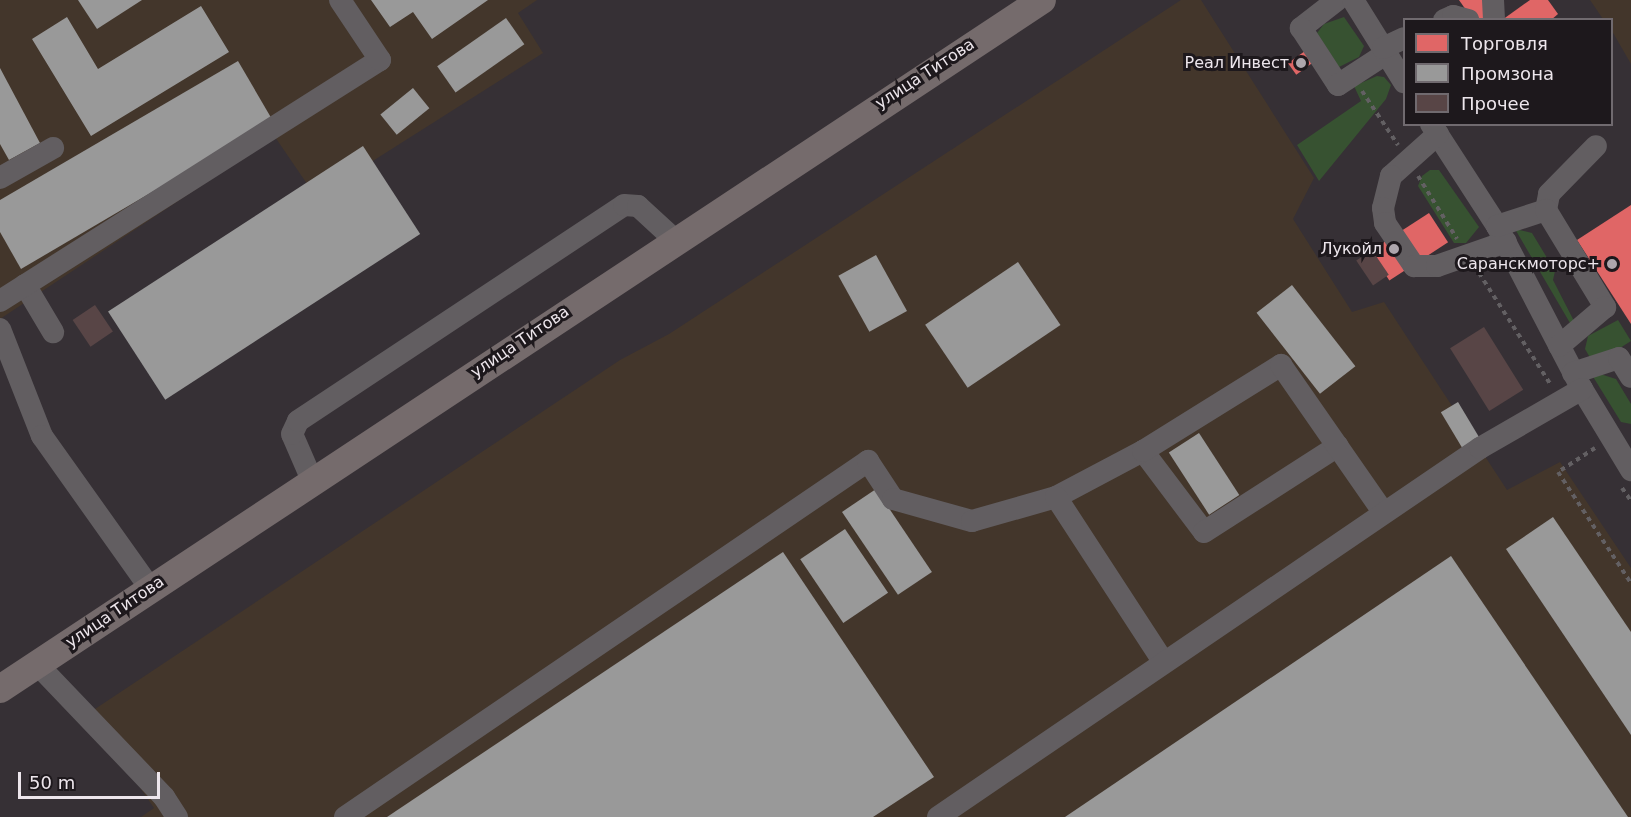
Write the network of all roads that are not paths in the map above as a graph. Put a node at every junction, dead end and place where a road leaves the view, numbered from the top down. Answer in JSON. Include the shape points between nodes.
{"nodes":[{"id":1,"x":340,"y":0,"type":"edge"},
{"id":2,"x":1042,"y":0,"type":"edge"},
{"id":3,"x":1337,"y":0,"type":"edge"},
{"id":4,"x":1353,"y":0,"type":"edge"},
{"id":5,"x":1493,"y":0,"type":"edge"},
{"id":6,"x":1494,"y":18,"type":"edge"},
{"id":7,"x":1403,"y":39,"type":"edge"},
{"id":8,"x":1385,"y":50,"type":"junction"},
{"id":9,"x":1403,"y":80,"type":"edge"},
{"id":10,"x":1435,"y":129,"type":"edge"},
{"id":11,"x":1596,"y":146,"type":"dead end"},
{"id":12,"x":52,"y":148,"type":"dead end"},
{"id":13,"x":0,"y":178,"type":"edge"},
{"id":14,"x":1546,"y":210,"type":"junction"},
{"id":15,"x":1502,"y":234,"type":"junction"},
{"id":16,"x":675,"y":240,"type":"junction"},
{"id":17,"x":25,"y":285,"type":"junction"},
{"id":18,"x":0,"y":301,"type":"edge"},
{"id":19,"x":0,"y":329,"type":"edge"},
{"id":20,"x":53,"y":332,"type":"dead end"},
{"id":21,"x":1559,"y":346,"type":"junction"},
{"id":22,"x":1627,"y":360,"type":"edge"},
{"id":23,"x":1578,"y":381,"type":"junction"},
{"id":24,"x":1338,"y":446,"type":"junction"},
{"id":25,"x":1143,"y":452,"type":"junction"},
{"id":26,"x":1620,"y":460,"type":"edge"},
{"id":27,"x":312,"y":480,"type":"junction"},
{"id":28,"x":1056,"y":497,"type":"junction"},
{"id":29,"x":1384,"y":513,"type":"junction"},
{"id":30,"x":150,"y":588,"type":"junction"},
{"id":31,"x":1163,"y":661,"type":"junction"},
{"id":32,"x":38,"y":664,"type":"junction"},
{"id":33,"x":0,"y":689,"type":"edge"},
{"id":34,"x":177,"y":817,"type":"edge"},
{"id":35,"x":345,"y":817,"type":"edge"},
{"id":36,"x":938,"y":817,"type":"edge"}],
"edges":[{"from":1,"to":17,"type":"street","via":[[380,60]]},
{"from":2,"to":16,"type":"main road","name":"улица Титова"},
{"from":3,"to":8,"type":"street","via":[[1301,28],[1338,85]]},
{"from":4,"to":8,"type":"street"},
{"from":5,"to":6,"type":"street"},
{"from":7,"to":8,"type":"street"},
{"from":8,"to":9,"type":"street"},
{"from":10,"to":15,"type":"street"},
{"from":10,"to":15,"type":"street","via":[[1392,176],[1383,208],[1385,223],[1414,266],[1437,266],[1468,255]]},
{"from":11,"to":14,"type":"street","via":[[1549,194]]},
{"from":12,"to":13,"type":"street"},
{"from":14,"to":15,"type":"street"},
{"from":14,"to":21,"type":"street","via":[[1605,307]]},
{"from":15,"to":21,"type":"street"},
{"from":16,"to":27,"type":"main road","name":"улица Титова"},
{"from":16,"to":27,"type":"street","via":[[638,206],[624,205],[614,211],[298,421],[291,434]]},
{"from":17,"to":18,"type":"street"},
{"from":17,"to":20,"type":"street"},
{"from":19,"to":30,"type":"street","via":[[42,436]]},
{"from":21,"to":23,"type":"street"},
{"from":22,"to":23,"type":"street"},
{"from":23,"to":26,"type":"street"},
{"from":23,"to":29,"type":"street","via":[[1561,402],[1480,448]]},
{"from":24,"to":25,"type":"street","via":[[1204,532]]},
{"from":24,"to":25,"type":"street","via":[[1281,364]]},
{"from":24,"to":29,"type":"street"},
{"from":25,"to":28,"type":"street"},
{"from":27,"to":30,"type":"main road","name":"улица Титова"},
{"from":28,"to":31,"type":"street"},
{"from":28,"to":35,"type":"street","via":[[972,521],[894,499],[868,461]]},
{"from":29,"to":31,"type":"street"},
{"from":30,"to":32,"type":"main road","name":"улица Титова"},
{"from":31,"to":36,"type":"street"},
{"from":32,"to":33,"type":"main road","name":"улица Титова"},
{"from":32,"to":34,"type":"street","via":[[164,797]]}]}
